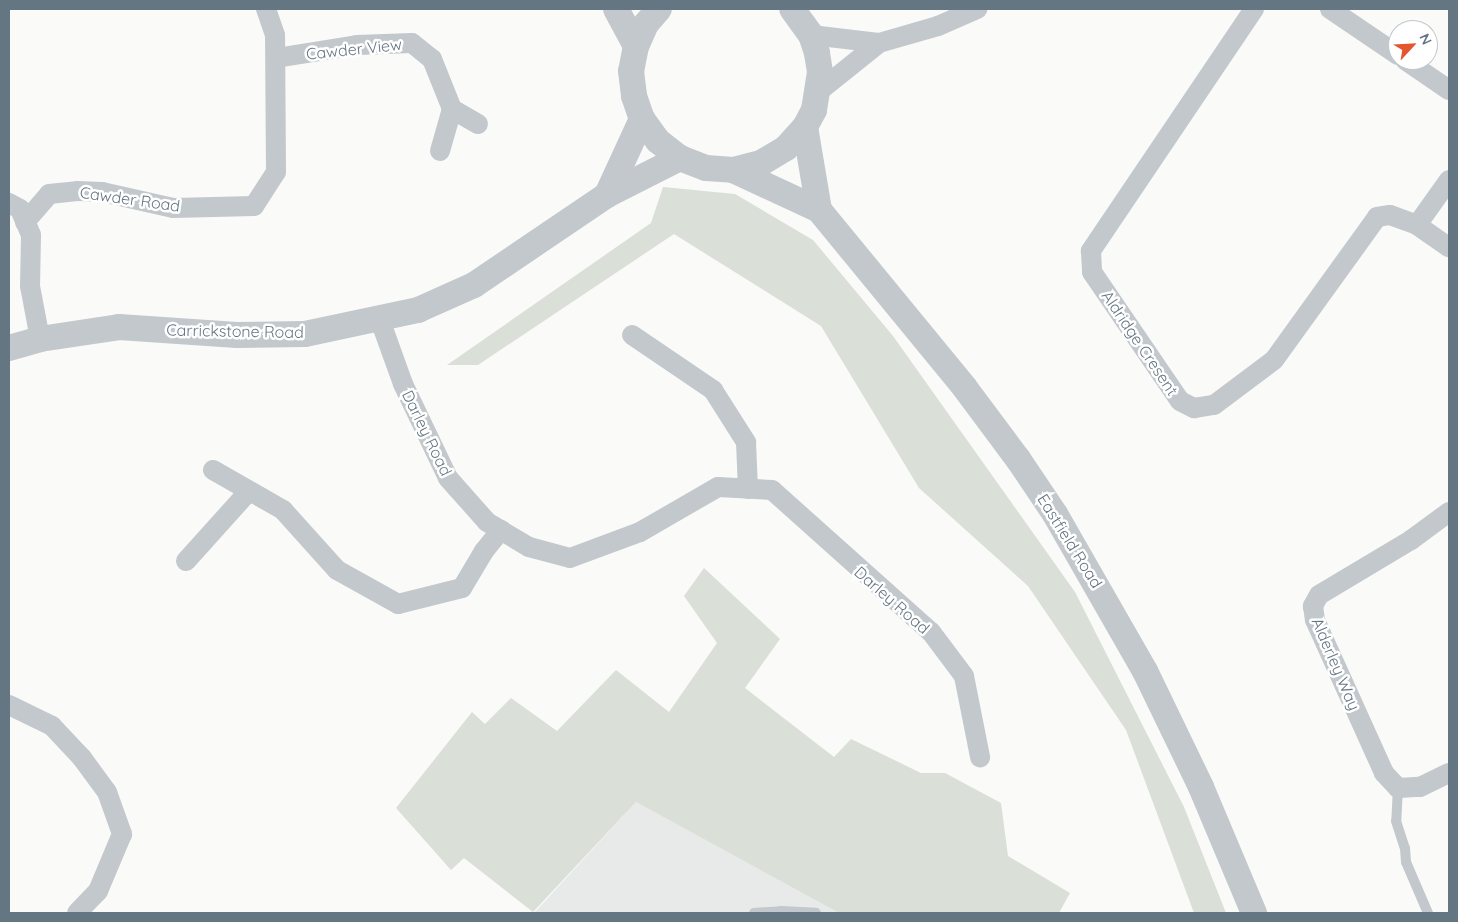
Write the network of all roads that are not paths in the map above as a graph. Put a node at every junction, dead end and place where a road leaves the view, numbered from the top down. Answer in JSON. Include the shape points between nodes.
{"nodes":[{"id":1,"x":266,"y":9,"type":"edge"},
{"id":2,"x":616,"y":9,"type":"edge"},
{"id":3,"x":659,"y":9,"type":"edge"},
{"id":4,"x":792,"y":9,"type":"edge"},
{"id":5,"x":977,"y":9,"type":"edge"},
{"id":6,"x":1254,"y":9,"type":"edge"},
{"id":7,"x":1330,"y":9,"type":"edge"},
{"id":8,"x":811,"y":34,"type":"junction"},
{"id":9,"x":879,"y":43,"type":"junction"},
{"id":10,"x":636,"y":46,"type":"junction"},
{"id":11,"x":1388,"y":48,"type":"edge"},
{"id":12,"x":276,"y":58,"type":"junction"},
{"id":13,"x":1420,"y":70,"type":"edge"},
{"id":14,"x":1449,"y":90,"type":"edge"},
{"id":15,"x":818,"y":92,"type":"junction"},
{"id":16,"x":452,"y":109,"type":"junction"},
{"id":17,"x":642,"y":119,"type":"junction"},
{"id":18,"x":478,"y":124,"type":"dead end"},
{"id":19,"x":805,"y":127,"type":"junction"},
{"id":20,"x":440,"y":151,"type":"dead end"},
{"id":21,"x":680,"y":158,"type":"junction"},
{"id":22,"x":733,"y":170,"type":"junction"},
{"id":23,"x":1449,"y":180,"type":"edge"},
{"id":24,"x":607,"y":195,"type":"junction"},
{"id":25,"x":9,"y":203,"type":"edge"},
{"id":26,"x":819,"y":210,"type":"junction"},
{"id":27,"x":25,"y":222,"type":"junction"},
{"id":28,"x":1417,"y":225,"type":"junction"},
{"id":29,"x":1449,"y":247,"type":"edge"},
{"id":30,"x":380,"y":320,"type":"junction"},
{"id":31,"x":632,"y":335,"type":"dead end"},
{"id":32,"x":40,"y":339,"type":"junction"},
{"id":33,"x":9,"y":348,"type":"edge"},
{"id":34,"x":213,"y":470,"type":"dead end"},
{"id":35,"x":748,"y":489,"type":"junction"},
{"id":36,"x":248,"y":491,"type":"junction"},
{"id":37,"x":1449,"y":512,"type":"edge"},
{"id":38,"x":501,"y":530,"type":"junction"},
{"id":39,"x":186,"y":561,"type":"dead end"},
{"id":40,"x":9,"y":705,"type":"edge"},
{"id":41,"x":980,"y":757,"type":"dead end"},
{"id":42,"x":1449,"y":773,"type":"edge"},
{"id":43,"x":1398,"y":788,"type":"junction"},
{"id":44,"x":77,"y":913,"type":"edge"},
{"id":45,"x":754,"y":913,"type":"edge"},
{"id":46,"x":816,"y":913,"type":"edge"},
{"id":47,"x":1254,"y":913,"type":"edge"},
{"id":48,"x":1428,"y":913,"type":"edge"}],
"edges":[{"from":1,"to":12,"type":"street","name":"Cawder Road","via":[[275,35]]},
{"from":2,"to":10,"type":"street"},
{"from":3,"to":10,"type":"street","via":[[646,24]]},
{"from":4,"to":8,"type":"street"},
{"from":5,"to":9,"type":"street","via":[[938,26]]},
{"from":6,"to":28,"type":"street","name":"Aldridge Cresent","via":[[1090,251],[1092,272],[1180,401],[1194,408],[1214,405],[1274,360],[1377,217],[1390,214]]},
{"from":7,"to":11,"type":"street"},
{"from":8,"to":9,"type":"street"},
{"from":8,"to":15,"type":"street","via":[[820,72]]},
{"from":9,"to":15,"type":"street"},
{"from":10,"to":17,"type":"street","via":[[631,71],[634,96]]},
{"from":12,"to":16,"type":"street","name":"Cawder View","via":[[357,45],[412,42],[432,59]]},
{"from":12,"to":27,"type":"street","name":"Cawder Road","via":[[276,172],[254,206],[174,208],[102,192],[77,191],[49,194]]},
{"from":13,"to":14,"type":"street"},
{"from":15,"to":19,"type":"street"},
{"from":16,"to":18,"type":"street"},
{"from":16,"to":20,"type":"street"},
{"from":17,"to":21,"type":"street","via":[[658,141]]},
{"from":17,"to":24,"type":"street"},
{"from":19,"to":22,"type":"street","via":[[786,148],[761,163]]},
{"from":19,"to":26,"type":"street","name":"Eastfield Road"},
{"from":21,"to":22,"type":"street","via":[[706,168]]},
{"from":21,"to":24,"type":"street","name":"Carrickstone Road"},
{"from":22,"to":26,"type":"street","name":"Eastfield Road"},
{"from":23,"to":28,"type":"street"},
{"from":24,"to":30,"type":"street","name":"Carrickstone Road","via":[[474,285],[418,310]]},
{"from":25,"to":27,"type":"street","via":[[20,209]]},
{"from":26,"to":47,"type":"street","name":"Eastfield Road","via":[[965,388],[1060,522],[1169,718]]},
{"from":27,"to":32,"type":"street","via":[[31,235],[30,286]]},
{"from":28,"to":29,"type":"street","name":"Aldridge Cresent"},
{"from":30,"to":32,"type":"street","name":"Carrickstone Road","via":[[305,334],[237,334],[119,327]]},
{"from":30,"to":38,"type":"street","name":"Darley Road","via":[[403,384],[448,478],[487,522]]},
{"from":31,"to":35,"type":"street","via":[[713,390],[746,442]]},
{"from":32,"to":33,"type":"street","name":"Carrickstone Road"},
{"from":34,"to":36,"type":"street"},
{"from":35,"to":38,"type":"street","name":"Darley Road","via":[[718,487],[640,532],[570,558],[530,547]]},
{"from":35,"to":41,"type":"street","name":"Darley Road","via":[[772,490],[832,548],[931,632],[964,676]]},
{"from":36,"to":38,"type":"street","via":[[282,510],[337,570],[398,604],[462,588]]},
{"from":36,"to":39,"type":"street"},
{"from":37,"to":43,"type":"street","name":"Alderley Way","via":[[1411,540],[1319,595],[1313,606],[1315,620],[1384,773]]},
{"from":40,"to":44,"type":"street","via":[[52,726],[82,758],[107,792],[122,834],[98,891]]},
{"from":42,"to":43,"type":"street","via":[[1420,787]]},
{"from":43,"to":48,"type":"lane","via":[[1396,821],[1406,862]]},
{"from":45,"to":46,"type":"lane"}]}
